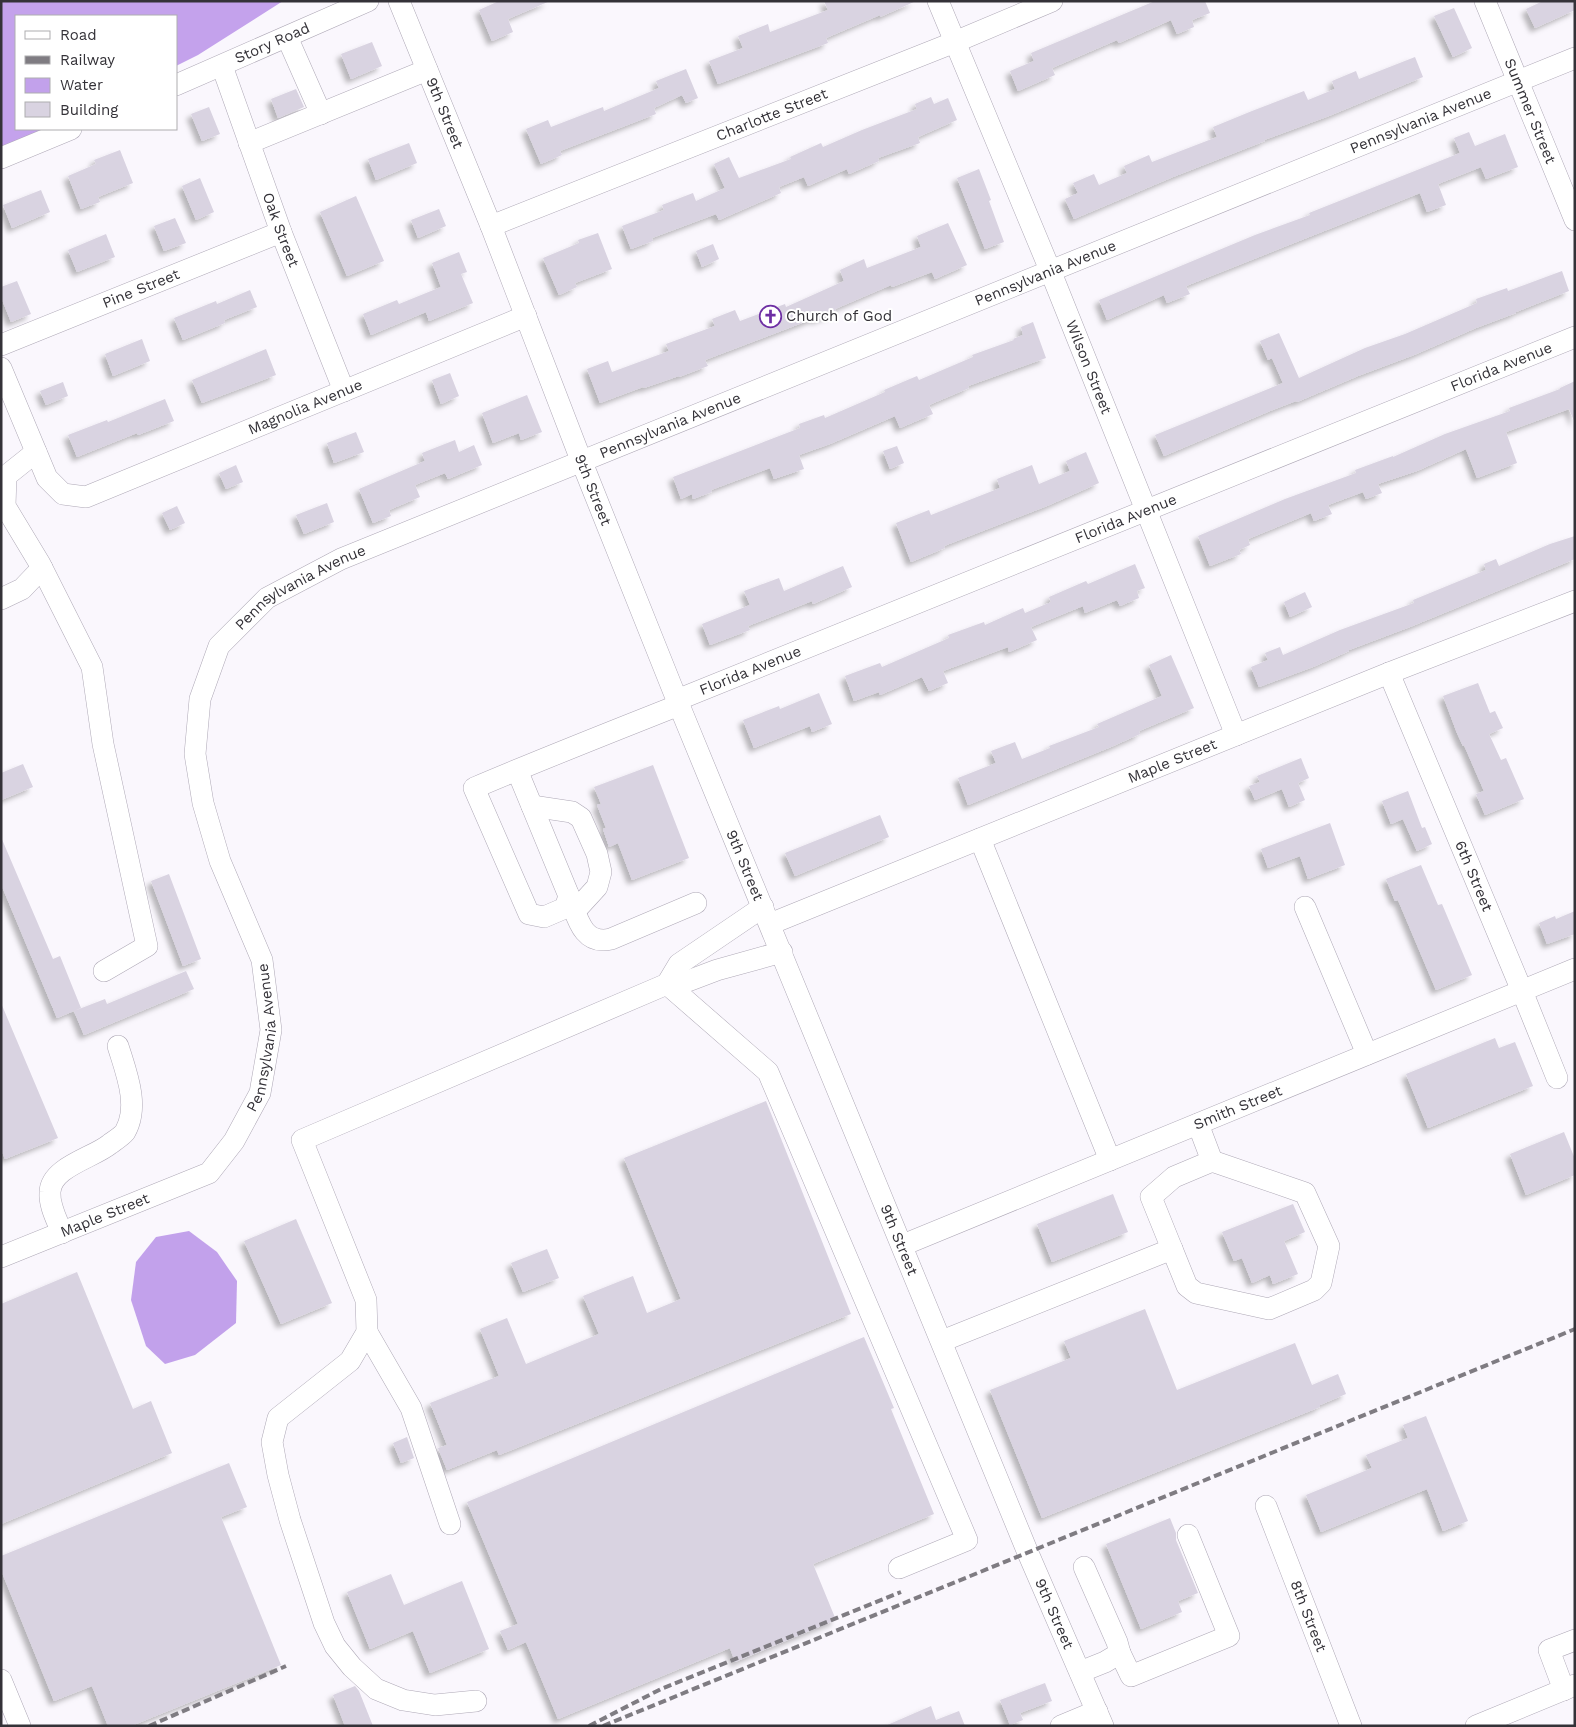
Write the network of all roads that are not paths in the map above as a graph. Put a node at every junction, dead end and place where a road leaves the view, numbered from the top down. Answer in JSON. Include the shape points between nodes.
{"nodes":[{"id":1,"x":368,"y":1,"type":"edge"},
{"id":2,"x":399,"y":1,"type":"edge"},
{"id":3,"x":938,"y":1,"type":"edge"},
{"id":4,"x":1052,"y":1,"type":"edge"},
{"id":5,"x":1485,"y":1,"type":"edge"},
{"id":6,"x":287,"y":37,"type":"junction"},
{"id":7,"x":955,"y":42,"type":"junction"},
{"id":8,"x":1575,"y":58,"type":"edge"},
{"id":9,"x":222,"y":66,"type":"junction"},
{"id":10,"x":427,"y":70,"type":"junction"},
{"id":11,"x":1518,"y":81,"type":"junction"},
{"id":12,"x":178,"y":84,"type":"edge"},
{"id":13,"x":321,"y":114,"type":"junction"},
{"id":14,"x":69,"y":130,"type":"edge"},
{"id":15,"x":249,"y":143,"type":"junction"},
{"id":16,"x":1,"y":158,"type":"edge"},
{"id":17,"x":1575,"y":220,"type":"edge"},
{"id":18,"x":491,"y":226,"type":"junction"},
{"id":19,"x":281,"y":232,"type":"junction"},
{"id":20,"x":1050,"y":270,"type":"junction"},
{"id":21,"x":526,"y":316,"type":"junction"},
{"id":22,"x":1575,"y":337,"type":"edge"},
{"id":23,"x":1,"y":345,"type":"edge"},
{"id":24,"x":1,"y":368,"type":"edge"},
{"id":25,"x":344,"y":391,"type":"junction"},
{"id":26,"x":36,"y":452,"type":"junction"},
{"id":27,"x":580,"y":460,"type":"junction"},
{"id":28,"x":1146,"y":511,"type":"junction"},
{"id":29,"x":42,"y":568,"type":"junction"},
{"id":30,"x":1,"y":598,"type":"edge"},
{"id":31,"x":1575,"y":601,"type":"edge"},
{"id":32,"x":1389,"y":673,"type":"junction"},
{"id":33,"x":678,"y":703,"type":"junction"},
{"id":34,"x":1236,"y":735,"type":"junction"},
{"id":35,"x":517,"y":770,"type":"junction"},
{"id":36,"x":532,"y":806,"type":"junction"},
{"id":37,"x":980,"y":839,"type":"junction"},
{"id":38,"x":572,"y":903,"type":"junction"},
{"id":39,"x":696,"y":903,"type":"dead end"},
{"id":40,"x":1305,"y":907,"type":"dead end"},
{"id":41,"x":767,"y":915,"type":"junction"},
{"id":42,"x":782,"y":952,"type":"junction"},
{"id":43,"x":1575,"y":969,"type":"edge"},
{"id":44,"x":104,"y":971,"type":"dead end"},
{"id":45,"x":667,"y":984,"type":"junction"},
{"id":46,"x":1522,"y":991,"type":"junction"},
{"id":47,"x":118,"y":1046,"type":"dead end"},
{"id":48,"x":1367,"y":1054,"type":"junction"},
{"id":49,"x":1557,"y":1078,"type":"dead end"},
{"id":50,"x":1198,"y":1124,"type":"junction"},
{"id":51,"x":1110,"y":1160,"type":"junction"},
{"id":52,"x":1212,"y":1161,"type":"junction"},
{"id":53,"x":210,"y":1173,"type":"joint"},
{"id":54,"x":62,"y":1233,"type":"junction"},
{"id":55,"x":903,"y":1245,"type":"junction"},
{"id":56,"x":1172,"y":1249,"type":"junction"},
{"id":57,"x":1,"y":1257,"type":"edge"},
{"id":58,"x":367,"y":1332,"type":"junction"},
{"id":59,"x":942,"y":1340,"type":"junction"},
{"id":60,"x":1266,"y":1506,"type":"dead end"},
{"id":61,"x":450,"y":1524,"type":"dead end"},
{"id":62,"x":1188,"y":1535,"type":"dead end"},
{"id":63,"x":1084,"y":1567,"type":"dead end"},
{"id":64,"x":899,"y":1568,"type":"dead end"},
{"id":65,"x":1575,"y":1640,"type":"edge"},
{"id":66,"x":1120,"y":1653,"type":"junction"},
{"id":67,"x":1080,"y":1672,"type":"junction"},
{"id":68,"x":1,"y":1680,"type":"edge"},
{"id":69,"x":1569,"y":1687,"type":"edge"},
{"id":70,"x":476,"y":1702,"type":"dead end"},
{"id":71,"x":1100,"y":1718,"type":"edge"},
{"id":72,"x":1516,"y":1718,"type":"edge"},
{"id":73,"x":20,"y":1726,"type":"edge"},
{"id":74,"x":1061,"y":1726,"type":"edge"},
{"id":75,"x":1351,"y":1726,"type":"edge"},
{"id":76,"x":1476,"y":1726,"type":"edge"}],
"edges":[{"from":1,"to":6,"type":"street","name":"Story Road"},
{"from":2,"to":10,"type":"street","name":"9th Street"},
{"from":3,"to":7,"type":"street","name":"Wilson Street"},
{"from":4,"to":7,"type":"street","name":"Charlotte Street"},
{"from":5,"to":11,"type":"street","name":"Summer Street"},
{"from":6,"to":9,"type":"street","name":"Story Road"},
{"from":6,"to":13,"type":"street"},
{"from":7,"to":18,"type":"street","name":"Charlotte Street"},
{"from":7,"to":20,"type":"street","name":"Wilson Street"},
{"from":8,"to":11,"type":"street","name":"Pennsylvania Avenue"},
{"from":9,"to":12,"type":"street","name":"Story Road"},
{"from":9,"to":15,"type":"street","name":"Oak Street"},
{"from":10,"to":13,"type":"street"},
{"from":10,"to":18,"type":"street","name":"9th Street"},
{"from":11,"to":17,"type":"street","name":"Summer Street"},
{"from":11,"to":20,"type":"street","name":"Pennsylvania Avenue"},
{"from":13,"to":15,"type":"street"},
{"from":14,"to":16,"type":"street"},
{"from":15,"to":19,"type":"street","name":"Oak Street"},
{"from":18,"to":21,"type":"street","name":"9th Street"},
{"from":19,"to":23,"type":"street","name":"Pine Street"},
{"from":19,"to":25,"type":"street","name":"Oak Street"},
{"from":20,"to":27,"type":"street","name":"Pennsylvania Avenue"},
{"from":20,"to":28,"type":"street","name":"Wilson Street"},
{"from":21,"to":25,"type":"street","name":"Magnolia Avenue"},
{"from":21,"to":27,"type":"street","name":"9th Street"},
{"from":22,"to":28,"type":"street","name":"Florida Avenue"},
{"from":24,"to":26,"type":"street"},
{"from":25,"to":26,"type":"street","name":"Magnolia Avenue","via":[[86,497],[63,494],[47,478]]},
{"from":26,"to":29,"type":"street","via":[[6,476],[5,506]]},
{"from":27,"to":33,"type":"street","name":"9th Street"},
{"from":27,"to":53,"type":"street","name":"Pennsylvania Avenue","via":[[341,559],[267,598],[219,646],[200,699],[195,754],[203,802],[220,861],[262,960],[270,1030],[260,1093],[234,1141]]},
{"from":28,"to":33,"type":"street","name":"Florida Avenue"},
{"from":28,"to":34,"type":"street","name":"Wilson Street"},
{"from":29,"to":30,"type":"street","via":[[22,589]]},
{"from":29,"to":44,"type":"street","via":[[92,667],[103,744],[147,946]]},
{"from":31,"to":32,"type":"street","name":"Maple Street"},
{"from":32,"to":34,"type":"street","name":"Maple Street"},
{"from":32,"to":46,"type":"street","name":"6th Street"},
{"from":33,"to":35,"type":"street","name":"Florida Avenue"},
{"from":33,"to":41,"type":"street","name":"9th Street"},
{"from":34,"to":37,"type":"street","name":"Maple Street"},
{"from":35,"to":36,"type":"street"},
{"from":35,"to":38,"type":"street","name":"Florida Avenue","via":[[474,788],[529,914],[544,917]]},
{"from":36,"to":38,"type":"street"},
{"from":36,"to":38,"type":"street","via":[[572,812],[581,818],[597,854],[601,872],[597,887]]},
{"from":37,"to":41,"type":"street","name":"Maple Street"},
{"from":37,"to":51,"type":"street"},
{"from":38,"to":39,"type":"street","via":[[583,930],[602,941]]},
{"from":40,"to":48,"type":"street"},
{"from":41,"to":42,"type":"street","name":"9th Street"},
{"from":41,"to":45,"type":"street","name":"Maple Street","via":[[679,964]]},
{"from":42,"to":45,"type":"street","via":[[688,981]]},
{"from":42,"to":55,"type":"street","name":"9th Street"},
{"from":43,"to":46,"type":"street","name":"Smith Street"},
{"from":45,"to":58,"type":"street","via":[[302,1140],[366,1300]]},
{"from":45,"to":64,"type":"street","via":[[768,1072],[967,1540]]},
{"from":46,"to":48,"type":"street","name":"Smith Street"},
{"from":46,"to":49,"type":"street","name":"6th Street"},
{"from":47,"to":54,"type":"street","via":[[131,1088],[131,1112],[124,1132],[105,1148],[63,1170],[52,1182],[53,1211]]},
{"from":48,"to":50,"type":"street","name":"Smith Street"},
{"from":50,"to":51,"type":"street","name":"Smith Street"},
{"from":50,"to":52,"type":"street"},
{"from":51,"to":55,"type":"street","name":"Smith Street"},
{"from":52,"to":56,"type":"street","via":[[1174,1177],[1151,1197]]},
{"from":52,"to":56,"type":"street","via":[[1305,1193],[1329,1246],[1321,1283],[1314,1290],[1269,1309],[1196,1293],[1188,1286]]},
{"from":53,"to":54,"type":"street","name":"Maple Street"},
{"from":54,"to":57,"type":"street","name":"Maple Street"},
{"from":55,"to":59,"type":"street","name":"9th Street"},
{"from":56,"to":59,"type":"street"},
{"from":58,"to":61,"type":"street","via":[[411,1408]]},
{"from":58,"to":70,"type":"street","via":[[350,1361],[278,1418],[272,1442],[290,1520],[324,1622],[335,1646],[352,1667],[376,1688],[403,1700],[436,1705]]},
{"from":59,"to":67,"type":"street","name":"9th Street"},
{"from":60,"to":75,"type":"street","name":"8th Street"},
{"from":62,"to":66,"type":"street","via":[[1229,1636],[1131,1676]]},
{"from":63,"to":66,"type":"street"},
{"from":65,"to":69,"type":"street","via":[[1549,1650]]},
{"from":66,"to":67,"type":"street"},
{"from":67,"to":71,"type":"street","name":"9th Street"},
{"from":68,"to":73,"type":"street"},
{"from":69,"to":72,"type":"street"},
{"from":71,"to":74,"type":"street"},
{"from":72,"to":76,"type":"street"}]}
